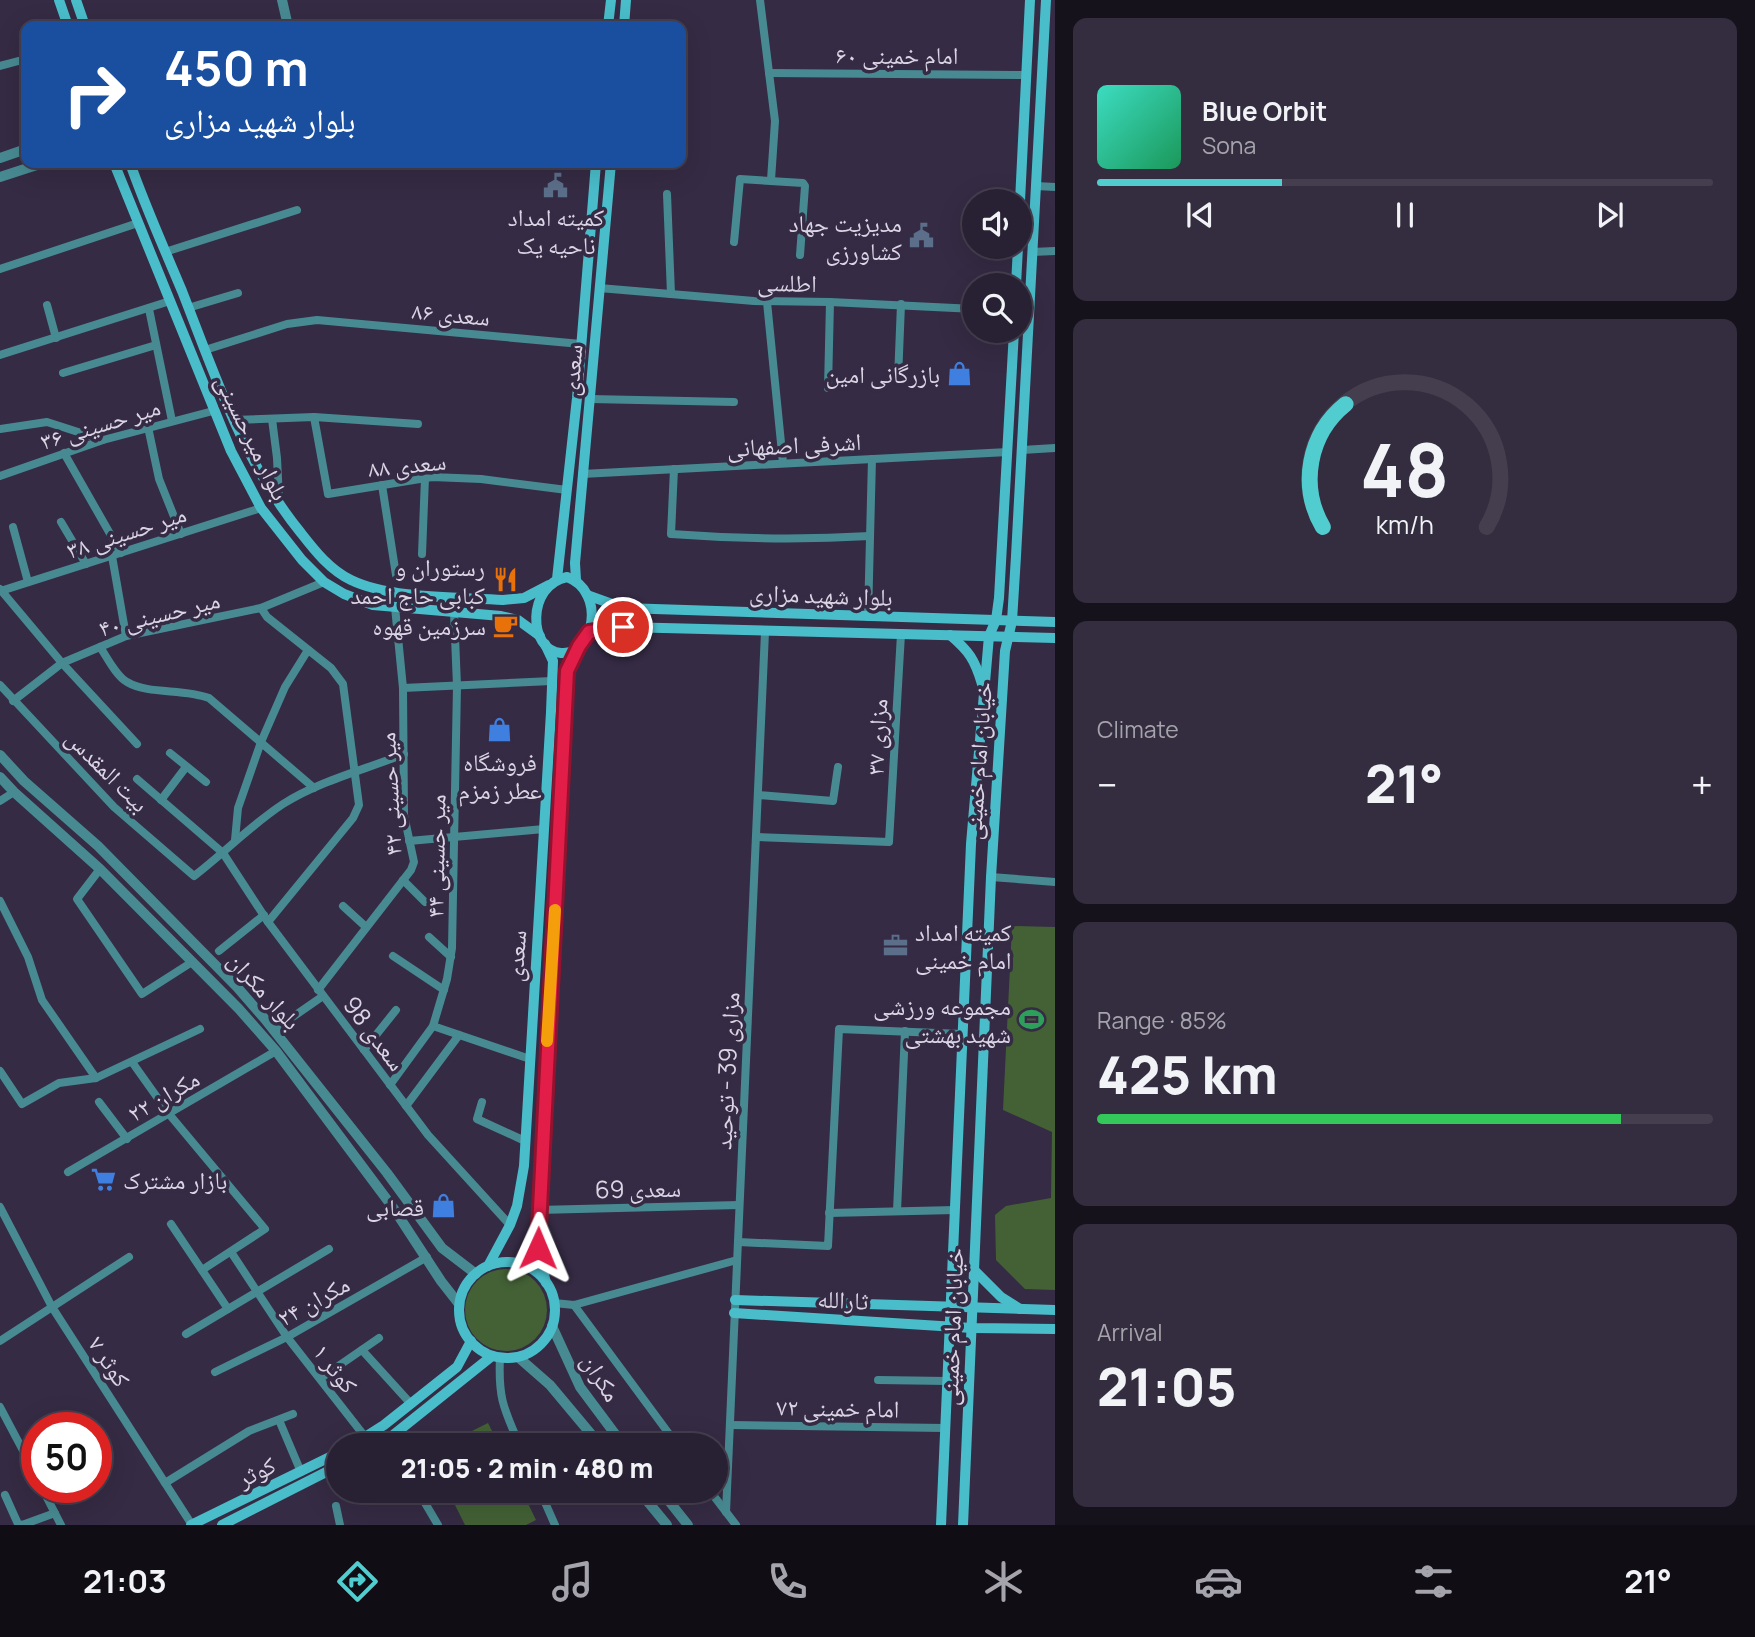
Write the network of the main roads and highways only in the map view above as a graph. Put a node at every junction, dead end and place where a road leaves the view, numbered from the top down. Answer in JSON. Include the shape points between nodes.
{"nodes":[{"id":1,"x":59,"y":0,"type":"edge"},
{"id":2,"x":76,"y":0,"type":"edge"},
{"id":3,"x":611,"y":0,"type":"edge"},
{"id":4,"x":626,"y":0,"type":"edge"},
{"id":5,"x":1030,"y":0,"type":"edge"},
{"id":6,"x":1046,"y":0,"type":"edge"},
{"id":7,"x":66,"y":21,"type":"edge"},
{"id":8,"x":83,"y":21,"type":"edge"},
{"id":9,"x":609,"y":21,"type":"edge"},
{"id":10,"x":624,"y":21,"type":"edge"},
{"id":11,"x":116,"y":168,"type":"edge"},
{"id":12,"x":132,"y":168,"type":"edge"},
{"id":13,"x":596,"y":168,"type":"edge"},
{"id":14,"x":611,"y":168,"type":"edge"},
{"id":15,"x":1020,"y":189,"type":"edge"},
{"id":16,"x":1013,"y":343,"type":"edge"},
{"id":17,"x":576,"y":580,"type":"junction"},
{"id":18,"x":553,"y":582,"type":"junction"},
{"id":19,"x":587,"y":595,"type":"junction"},
{"id":20,"x":996,"y":620,"type":"junction"},
{"id":21,"x":1012,"y":621,"type":"junction"},
{"id":22,"x":1055,"y":622,"type":"edge"},
{"id":23,"x":589,"y":632,"type":"junction"},
{"id":24,"x":950,"y":635,"type":"junction"},
{"id":25,"x":989,"y":635,"type":"junction"},
{"id":26,"x":1008,"y":637,"type":"junction"},
{"id":27,"x":1055,"y":638,"type":"edge"},
{"id":28,"x":543,"y":640,"type":"junction"},
{"id":29,"x":579,"y":646,"type":"junction"},
{"id":30,"x":984,"y":691,"type":"junction"},
{"id":31,"x":488,"y":1266,"type":"junction"},
{"id":32,"x":974,"y":1270,"type":"junction"},
{"id":33,"x":546,"y":1283,"type":"junction"},
{"id":34,"x":735,"y":1300,"type":"road end"},
{"id":35,"x":950,"y":1307,"type":"junction"},
{"id":36,"x":972,"y":1309,"type":"junction"},
{"id":37,"x":1020,"y":1309,"type":"junction"},
{"id":38,"x":1055,"y":1310,"type":"edge"},
{"id":39,"x":734,"y":1313,"type":"road end"},
{"id":40,"x":950,"y":1326,"type":"junction"},
{"id":41,"x":972,"y":1328,"type":"junction"},
{"id":42,"x":1055,"y":1329,"type":"edge"},
{"id":43,"x":471,"y":1341,"type":"junction"},
{"id":44,"x":496,"y":1357,"type":"junction"},
{"id":45,"x":373,"y":1433,"type":"edge"},
{"id":46,"x":399,"y":1433,"type":"edge"},
{"id":47,"x":326,"y":1458,"type":"edge"},
{"id":48,"x":326,"y":1472,"type":"edge"},
{"id":49,"x":192,"y":1525,"type":"edge"},
{"id":50,"x":222,"y":1525,"type":"edge"},
{"id":51,"x":941,"y":1525,"type":"edge"},
{"id":52,"x":963,"y":1525,"type":"edge"}],
"edges":[{"from":1,"to":7,"type":"main road"},
{"from":2,"to":8,"type":"main road"},
{"from":3,"to":9,"type":"main road"},
{"from":4,"to":10,"type":"main road"},
{"from":5,"to":15,"type":"main road"},
{"from":6,"to":21,"type":"main road","name":"خیابان امام خمینی"},
{"from":11,"to":28,"type":"main road","name":"بلوار میرحسینی","via":[[245,480],[302,560],[324,582],[373,605],[500,616],[518,620]]},
{"from":12,"to":18,"type":"main road","name":"بلوار میرحسینی","via":[[233,420],[260,475],[313,549],[351,580],[376,589],[503,600],[524,598]]},
{"from":13,"to":18,"type":"main road","name":"سعدی","via":[[567,490]]},
{"from":14,"to":17,"type":"main road","name":"سعدی"},
{"from":16,"to":20,"type":"main road","name":"خیابان امام خمینی"},
{"from":17,"to":18,"type":"main road","via":[[567,577]]},
{"from":17,"to":19,"type":"main road"},
{"from":18,"to":28,"type":"main road","via":[[539,598],[536,613]]},
{"from":19,"to":20,"type":"main road","name":"بلوار شهید مزاری","via":[[623,608]]},
{"from":19,"to":23,"type":"main road","via":[[592,617]]},
{"from":20,"to":21,"type":"main road","name":"بلوار شهید مزاری"},
{"from":20,"to":25,"type":"main road","name":"خیابان امام خمینی"},
{"from":21,"to":22,"type":"main road","name":"بلوار شهید مزاری"},
{"from":21,"to":26,"type":"main road","name":"خیابان امام خمینی"},
{"from":23,"to":24,"type":"main road","name":"بلوار شهید مزاری","via":[[623,627]]},
{"from":23,"to":29,"type":"main road"},
{"from":24,"to":25,"type":"main road","name":"بلوار شهید مزاری"},
{"from":24,"to":30,"type":"main road","via":[[968,650]]},
{"from":25,"to":26,"type":"main road","name":"بلوار شهید مزاری"},
{"from":25,"to":30,"type":"main road","name":"خیابان امام خمینی"},
{"from":26,"to":27,"type":"main road","name":"بلوار شهید مزاری"},
{"from":26,"to":32,"type":"main road","name":"خیابان امام خمینی","via":[[991,877]]},
{"from":28,"to":29,"type":"main road","via":[[561,653]]},
{"from":28,"to":31,"type":"main road","name":"سعدی","via":[[553,660],[524,1166],[517,1206]]},
{"from":29,"to":33,"type":"main road","name":"سعدی","via":[[567,671],[538,1210],[538,1248]]},
{"from":30,"to":35,"type":"main road","name":"خیابان امام خمینی","via":[[971,844]]},
{"from":31,"to":33,"type":"main road","via":[[501,1262],[527,1266]]},
{"from":31,"to":43,"type":"main road","via":[[476,1274],[459,1304]]},
{"from":32,"to":36,"type":"main road","name":"خیابان امام خمینی"},
{"from":32,"to":37,"type":"main road"},
{"from":33,"to":44,"type":"main road","via":[[554,1303],[552,1326],[539,1345],[518,1357]]},
{"from":34,"to":35,"type":"main road","name":"ثارالله"},
{"from":35,"to":36,"type":"main road","name":"ثارالله"},
{"from":35,"to":40,"type":"main road","name":"خیابان امام خمینی"},
{"from":36,"to":37,"type":"main road"},
{"from":36,"to":41,"type":"main road","name":"خیابان امام خمینی"},
{"from":37,"to":38,"type":"main road"},
{"from":39,"to":40,"type":"main road","name":"ثارالله"},
{"from":40,"to":41,"type":"main road","name":"ثارالله"},
{"from":40,"to":51,"type":"main road","name":"خیابان امام خمینی"},
{"from":41,"to":42,"type":"main road"},
{"from":41,"to":52,"type":"main road","name":"خیابان امام خمینی"},
{"from":43,"to":44,"type":"main road"},
{"from":43,"to":45,"type":"main road","via":[[457,1367]]},
{"from":44,"to":46,"type":"main road"},
{"from":47,"to":49,"type":"main road","name":"کوثر"},
{"from":48,"to":50,"type":"main road","name":"کوثر"}]}
